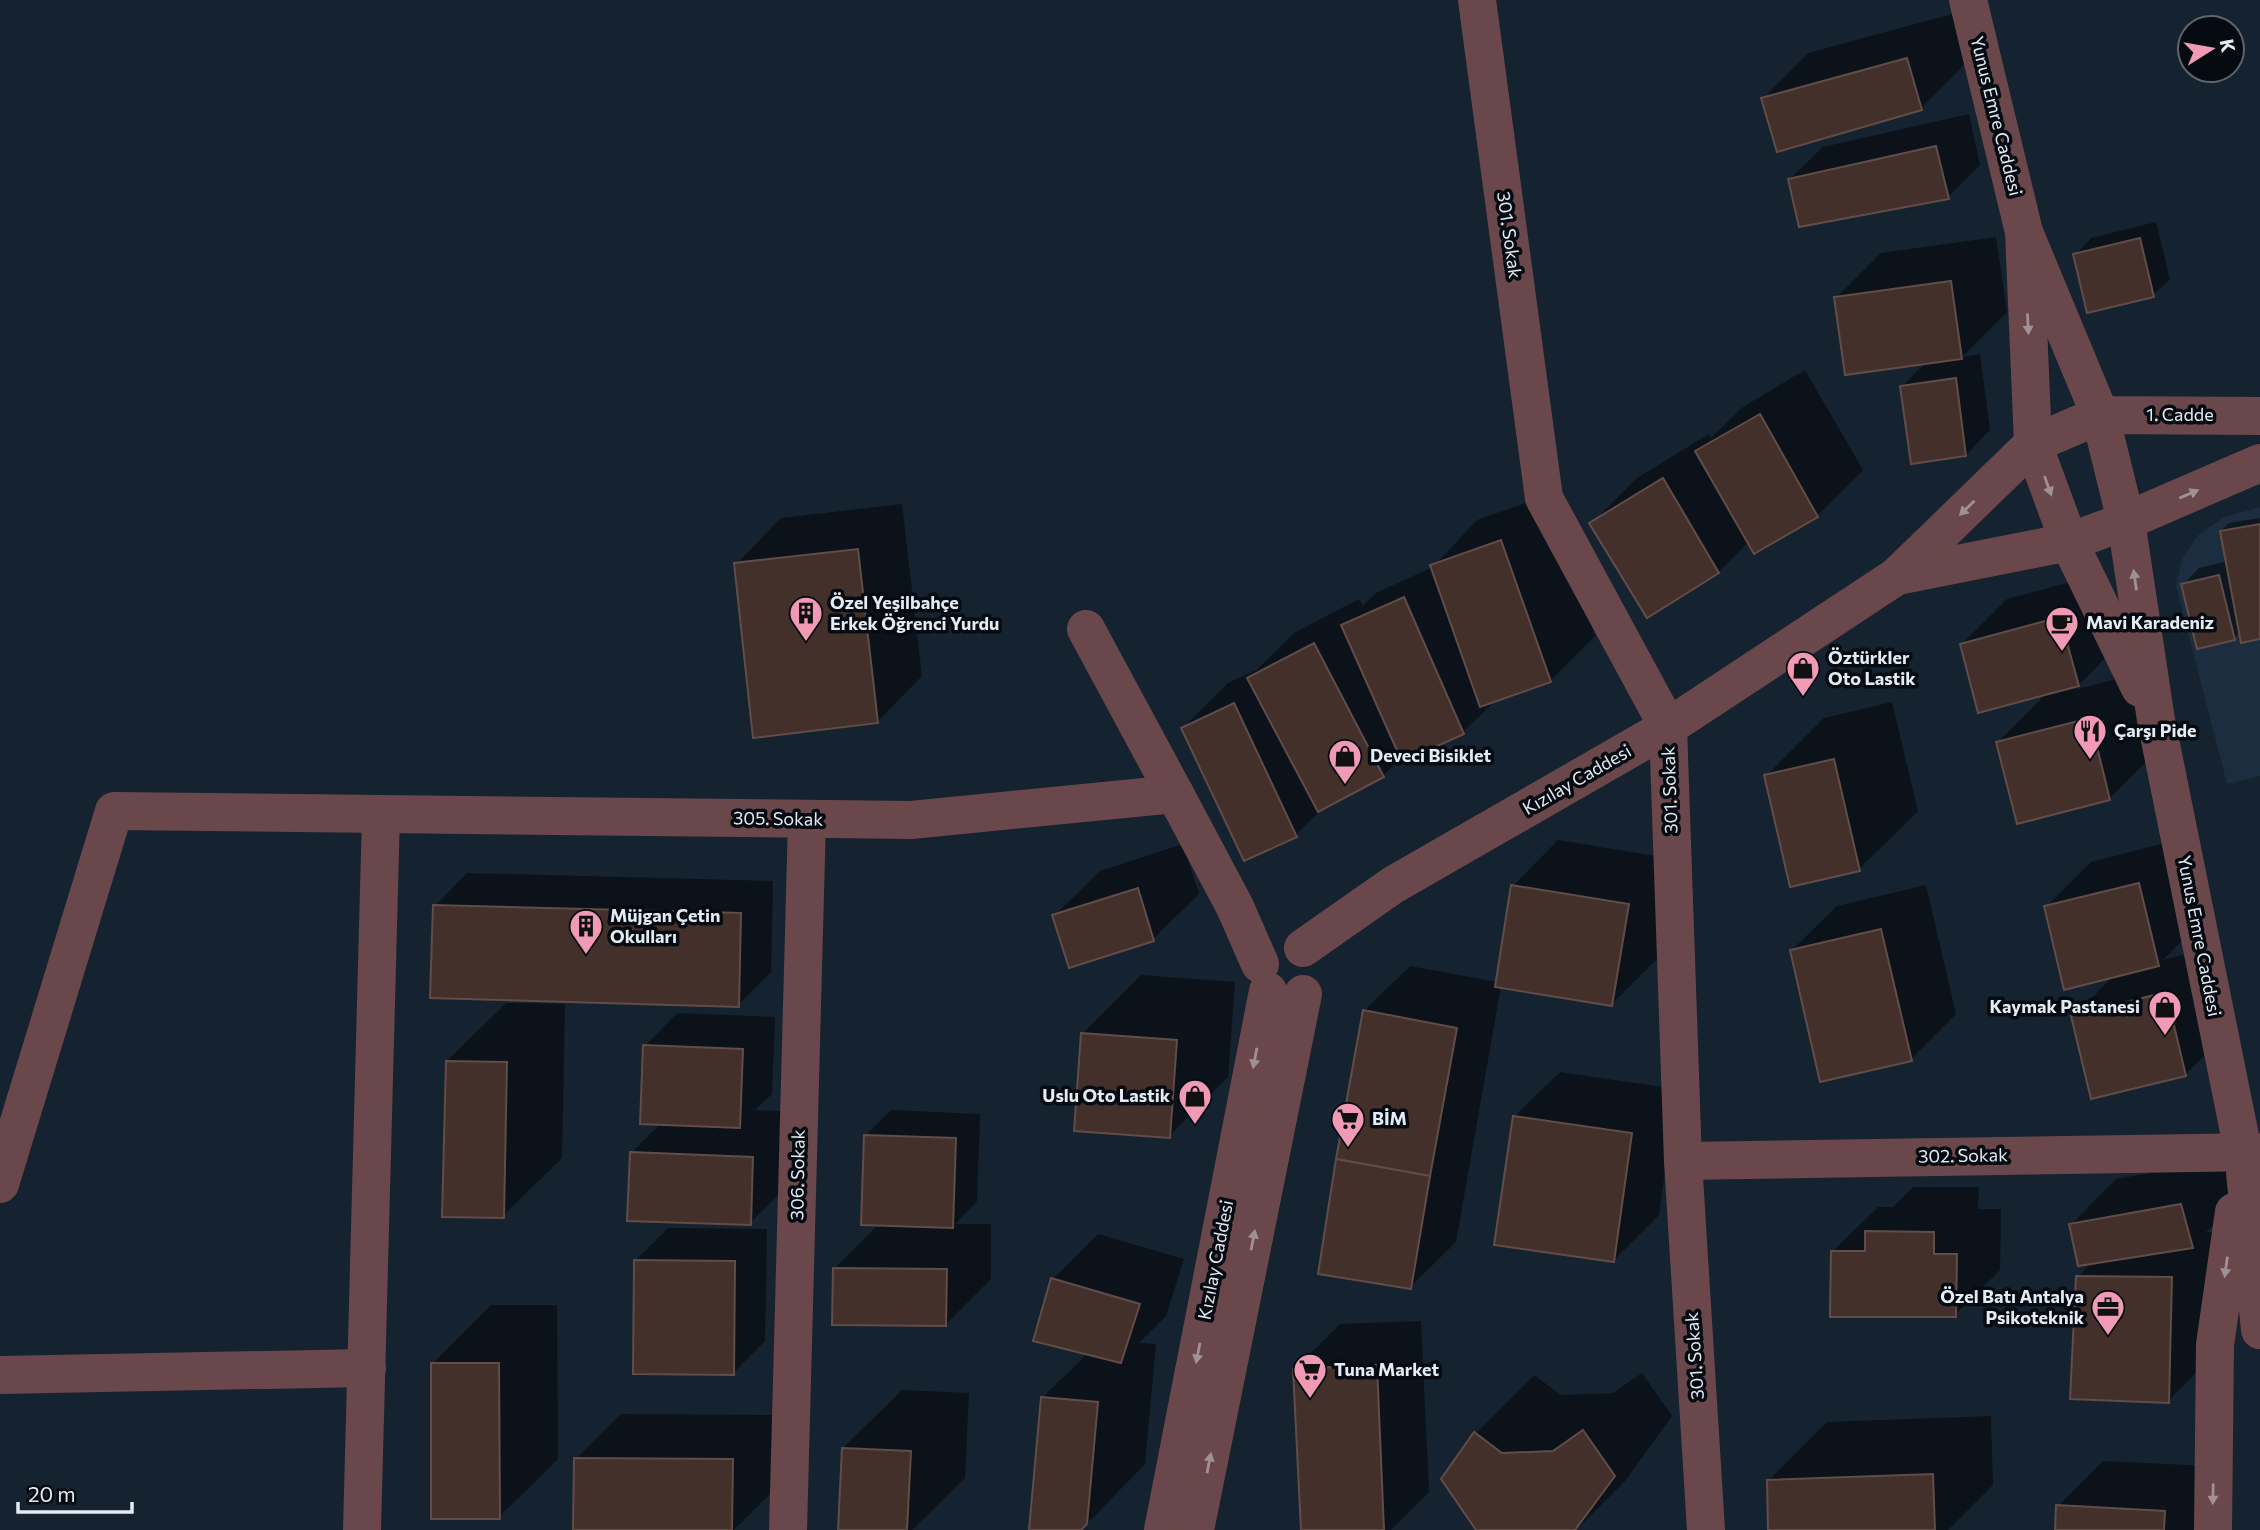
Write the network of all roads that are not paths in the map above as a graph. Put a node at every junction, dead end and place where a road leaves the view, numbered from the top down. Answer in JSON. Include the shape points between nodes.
{"nodes":[{"id":1,"x":1476,"y":0,"type":"edge"},
{"id":2,"x":1968,"y":0,"type":"edge"},
{"id":3,"x":2024,"y":232,"type":"junction"},
{"id":4,"x":2100,"y":415,"type":"junction"},
{"id":5,"x":2260,"y":416,"type":"edge"},
{"id":6,"x":2033,"y":444,"type":"junction"},
{"id":7,"x":2260,"y":463,"type":"edge"},
{"id":8,"x":2126,"y":521,"type":"junction"},
{"id":9,"x":2068,"y":542,"type":"junction"},
{"id":10,"x":1897,"y":576,"type":"junction"},
{"id":11,"x":1086,"y":629,"type":"dead end"},
{"id":12,"x":2155,"y":720,"type":"junction"},
{"id":13,"x":1668,"y":727,"type":"junction"},
{"id":14,"x":1174,"y":794,"type":"junction"},
{"id":15,"x":381,"y":814,"type":"junction"},
{"id":16,"x":807,"y":819,"type":"junction"},
{"id":17,"x":1289,"y":968,"type":"junction"},
{"id":18,"x":2252,"y":1151,"type":"edge"},
{"id":19,"x":1683,"y":1161,"type":"junction"},
{"id":20,"x":0,"y":1184,"type":"edge"},
{"id":21,"x":2260,"y":1330,"type":"edge"},
{"id":22,"x":367,"y":1368,"type":"junction"},
{"id":23,"x":0,"y":1376,"type":"edge"},
{"id":24,"x":362,"y":1530,"type":"edge"},
{"id":25,"x":788,"y":1530,"type":"edge"},
{"id":26,"x":1163,"y":1530,"type":"edge"},
{"id":27,"x":1195,"y":1530,"type":"edge"},
{"id":28,"x":1706,"y":1530,"type":"edge"},
{"id":29,"x":2213,"y":1530,"type":"edge"}],
"edges":[{"from":1,"to":13,"type":"street","name":"301. Sokak","via":[[1544,498]]},
{"from":2,"to":3,"type":"street","name":"Yunus Emre Caddesi"},
{"from":3,"to":4,"type":"street","name":"Yunus Emre Caddesi"},
{"from":3,"to":6,"type":"street","name":"Yunus Emre Caddesi","one_way":true},
{"from":4,"to":5,"type":"street","name":"1. Cadde"},
{"from":4,"to":6,"type":"street"},
{"from":4,"to":8,"type":"street","name":"Yunus Emre Caddesi"},
{"from":6,"to":9,"type":"street","name":"Yunus Emre Caddesi","one_way":true},
{"from":6,"to":10,"type":"street","name":"Kızılay Caddesi","one_way":true},
{"from":8,"to":7,"type":"street","one_way":true},
{"from":8,"to":9,"type":"street","name":"Kızılay Caddesi"},
{"from":12,"to":8,"type":"street","name":"Yunus Emre Caddesi","one_way":true},
{"from":9,"to":10,"type":"street","name":"Kızılay Caddesi"},
{"from":9,"to":12,"type":"street","name":"Yunus Emre Caddesi"},
{"from":10,"to":13,"type":"street","name":"Kızılay Caddesi"},
{"from":11,"to":14,"type":"street"},
{"from":12,"to":18,"type":"street","name":"Yunus Emre Caddesi"},
{"from":13,"to":17,"type":"street","name":"Kızılay Caddesi","via":[[1393,885]]},
{"from":13,"to":19,"type":"street","name":"301. Sokak"},
{"from":14,"to":16,"type":"street","name":"305. Sokak","via":[[911,820]]},
{"from":14,"to":17,"type":"street","via":[[1235,906]]},
{"from":15,"to":16,"type":"street","name":"305. Sokak"},
{"from":15,"to":20,"type":"street","name":"305. Sokak","via":[[114,811]]},
{"from":15,"to":22,"type":"street"},
{"from":16,"to":25,"type":"street","name":"306. Sokak"},
{"from":17,"to":26,"type":"street","name":"Kızılay Caddesi","one_way":true},
{"from":27,"to":17,"type":"street","name":"Kızılay Caddesi","one_way":true},
{"from":18,"to":19,"type":"street","name":"302. Sokak"},
{"from":18,"to":21,"type":"street","name":"Yunus Emre Caddesi"},
{"from":18,"to":29,"type":"street","name":"Yunus Emre Caddesi","one_way":true,"via":[[2215,1345]]},
{"from":19,"to":28,"type":"street","name":"301. Sokak"},
{"from":22,"to":23,"type":"street"},
{"from":22,"to":24,"type":"street"}]}
